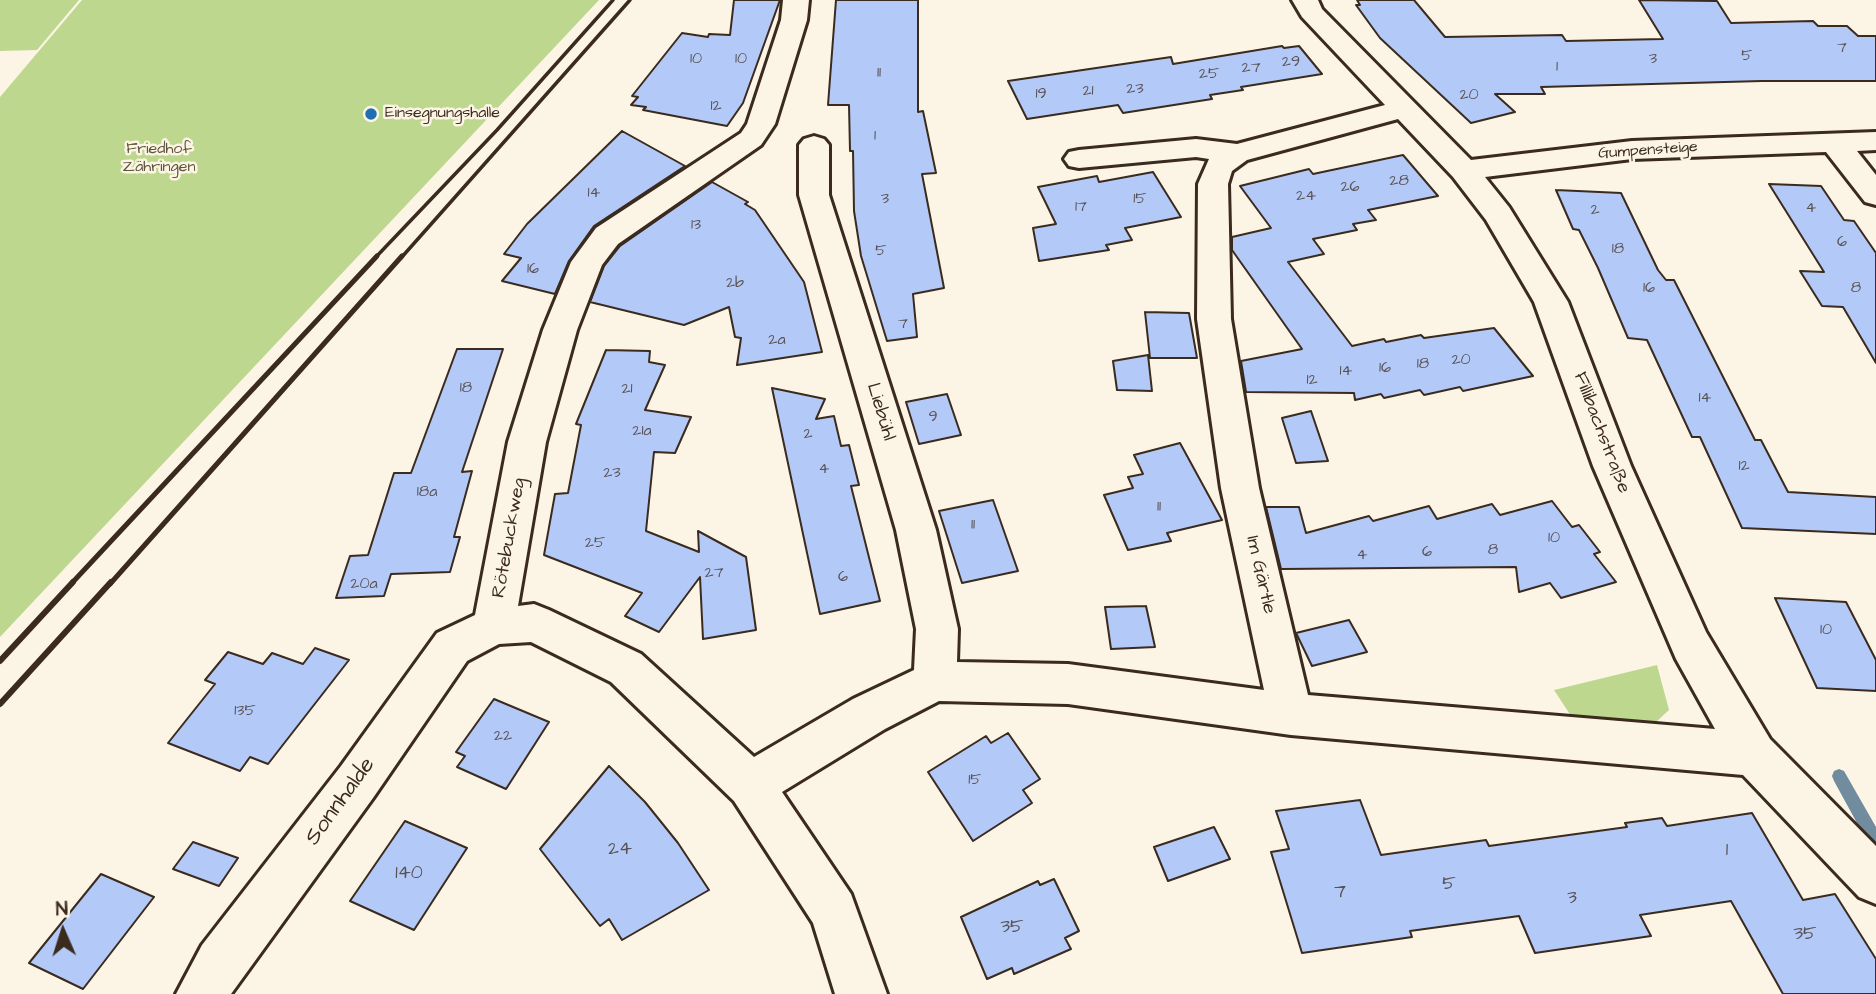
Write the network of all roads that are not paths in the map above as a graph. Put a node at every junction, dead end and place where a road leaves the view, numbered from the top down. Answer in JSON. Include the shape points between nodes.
{"nodes":[{"id":1,"x":796,"y":0,"type":"edge"},
{"id":2,"x":1305,"y":0,"type":"edge"},
{"id":3,"x":1403,"y":109,"type":"junction"},
{"id":4,"x":1876,"y":141,"type":"edge"},
{"id":5,"x":1834,"y":142,"type":"junction"},
{"id":6,"x":814,"y":145,"type":"dead end"},
{"id":7,"x":1237,"y":153,"type":"junction"},
{"id":8,"x":1079,"y":159,"type":"dead end"},
{"id":9,"x":1464,"y":170,"type":"junction"},
{"id":10,"x":1876,"y":195,"type":"edge"},
{"id":11,"x":494,"y":626,"type":"junction"},
{"id":12,"x":935,"y":681,"type":"junction"},
{"id":13,"x":1290,"y":714,"type":"junction"},
{"id":14,"x":1754,"y":754,"type":"junction"},
{"id":15,"x":750,"y":786,"type":"junction"},
{"id":16,"x":1876,"y":880,"type":"edge"},
{"id":17,"x":202,"y":994,"type":"edge"},
{"id":18,"x":861,"y":994,"type":"edge"}],
"edges":[{"from":1,"to":11,"type":"street","name":"Rötebuckweg","via":[[794,20],[761,124],[751,139],[607,236],[587,262],[560,330],[527,442]]},
{"from":2,"to":3,"type":"street","name":"Fillibachstraße","via":[[1311,12]]},
{"from":3,"to":7,"type":"street"},
{"from":3,"to":9,"type":"street","name":"Fillibachstraße"},
{"from":4,"to":5,"type":"street","name":"Gumpensteige"},
{"from":5,"to":9,"type":"street","name":"Gumpensteige","via":[[1632,150]]},
{"from":5,"to":10,"type":"street"},
{"from":6,"to":12,"type":"street","name":"Liebühl","via":[[814,195],[916,530],[937,629]]},
{"from":7,"to":8,"type":"street","via":[[1196,148]]},
{"from":7,"to":13,"type":"street","name":"Im Gärtle","via":[[1219,166],[1213,184],[1214,319],[1240,488]]},
{"from":9,"to":14,"type":"street","name":"Fillibachstraße","via":[[1498,214],[1551,302],[1651,557],[1691,645]]},
{"from":11,"to":15,"type":"street","name":"Rötebuckweg","via":[[534,623],[626,668]]},
{"from":11,"to":17,"type":"street","name":"Sonnhalde","via":[[452,647],[220,963]]},
{"from":12,"to":13,"type":"street","via":[[1068,684]]},
{"from":12,"to":15,"type":"street","via":[[869,714]]},
{"from":13,"to":14,"type":"street"},
{"from":14,"to":16,"type":"street","name":"Fillibachstraße"},
{"from":15,"to":18,"type":"street","name":"Rötebuckweg","via":[[834,911]]}]}
